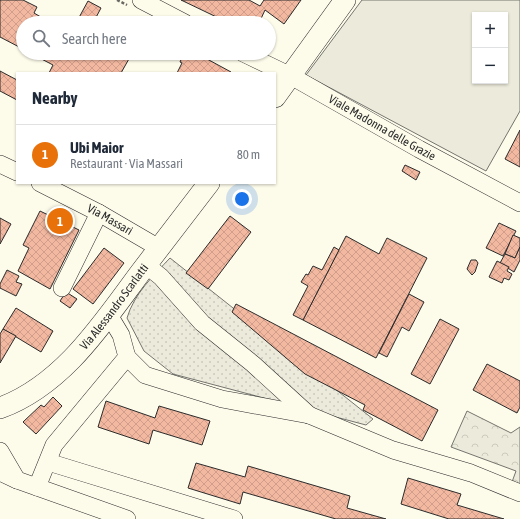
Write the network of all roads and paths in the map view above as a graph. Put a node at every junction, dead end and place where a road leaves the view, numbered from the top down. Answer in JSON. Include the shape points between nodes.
{"nodes":[{"id":1,"x":141,"y":0,"type":"edge"},
{"id":2,"x":345,"y":0,"type":"edge"},
{"id":3,"x":172,"y":16,"type":"edge"},
{"id":4,"x":258,"y":60,"type":"edge"},
{"id":5,"x":291,"y":76,"type":"junction"},
{"id":6,"x":276,"y":96,"type":"edge"},
{"id":7,"x":42,"y":184,"type":"edge"},
{"id":8,"x":208,"y":184,"type":"edge"},
{"id":9,"x":520,"y":203,"type":"edge"},
{"id":10,"x":99,"y":213,"type":"junction"},
{"id":11,"x":159,"y":248,"type":"junction"},
{"id":12,"x":146,"y":265,"type":"junction"},
{"id":13,"x":62,"y":288,"type":"dead end"},
{"id":14,"x":109,"y":315,"type":"junction"},
{"id":15,"x":127,"y":357,"type":"junction"},
{"id":16,"x":0,"y":408,"type":"edge"},
{"id":17,"x":309,"y":415,"type":"junction"},
{"id":18,"x":0,"y":451,"type":"edge"},
{"id":19,"x":48,"y":462,"type":"junction"},
{"id":20,"x":0,"y":472,"type":"edge"},
{"id":21,"x":16,"y":480,"type":"junction"},
{"id":22,"x":38,"y":488,"type":"junction"},
{"id":23,"x":520,"y":493,"type":"edge"},
{"id":24,"x":127,"y":519,"type":"edge"},
{"id":25,"x":234,"y":519,"type":"edge"}],
"edges":[{"from":1,"to":3,"type":"street"},
{"from":2,"to":5,"type":"main road"},
{"from":4,"to":5,"type":"street","name":"Viale Madonna delle Grazie"},
{"from":5,"to":6,"type":"main road"},
{"from":5,"to":9,"type":"street","name":"Viale Madonna delle Grazie"},
{"from":7,"to":10,"type":"street","name":"Via Massari"},
{"from":8,"to":11,"type":"main road","name":"Via Alessandro Scarlatti"},
{"from":10,"to":11,"type":"street","name":"Via Massari"},
{"from":10,"to":13,"type":"street"},
{"from":11,"to":12,"type":"main road","name":"Via Alessandro Scarlatti"},
{"from":12,"to":14,"type":"main road","name":"Via Alessandro Scarlatti"},
{"from":12,"to":17,"type":"street","via":[[161,277],[202,323],[253,364]]},
{"from":14,"to":15,"type":"street","via":[[121,335]]},
{"from":14,"to":16,"type":"main road","name":"Via Alessandro Scarlatti","via":[[61,371],[38,388]]},
{"from":15,"to":17,"type":"street","via":[[145,375],[192,391]]},
{"from":15,"to":19,"type":"street","via":[[54,445]]},
{"from":17,"to":23,"type":"street","via":[[393,450],[471,473]]},
{"from":18,"to":21,"type":"street"},
{"from":19,"to":22,"type":"street"},
{"from":19,"to":25,"type":"street"},
{"from":20,"to":21,"type":"street"},
{"from":21,"to":22,"type":"street"},
{"from":22,"to":24,"type":"street"}]}
